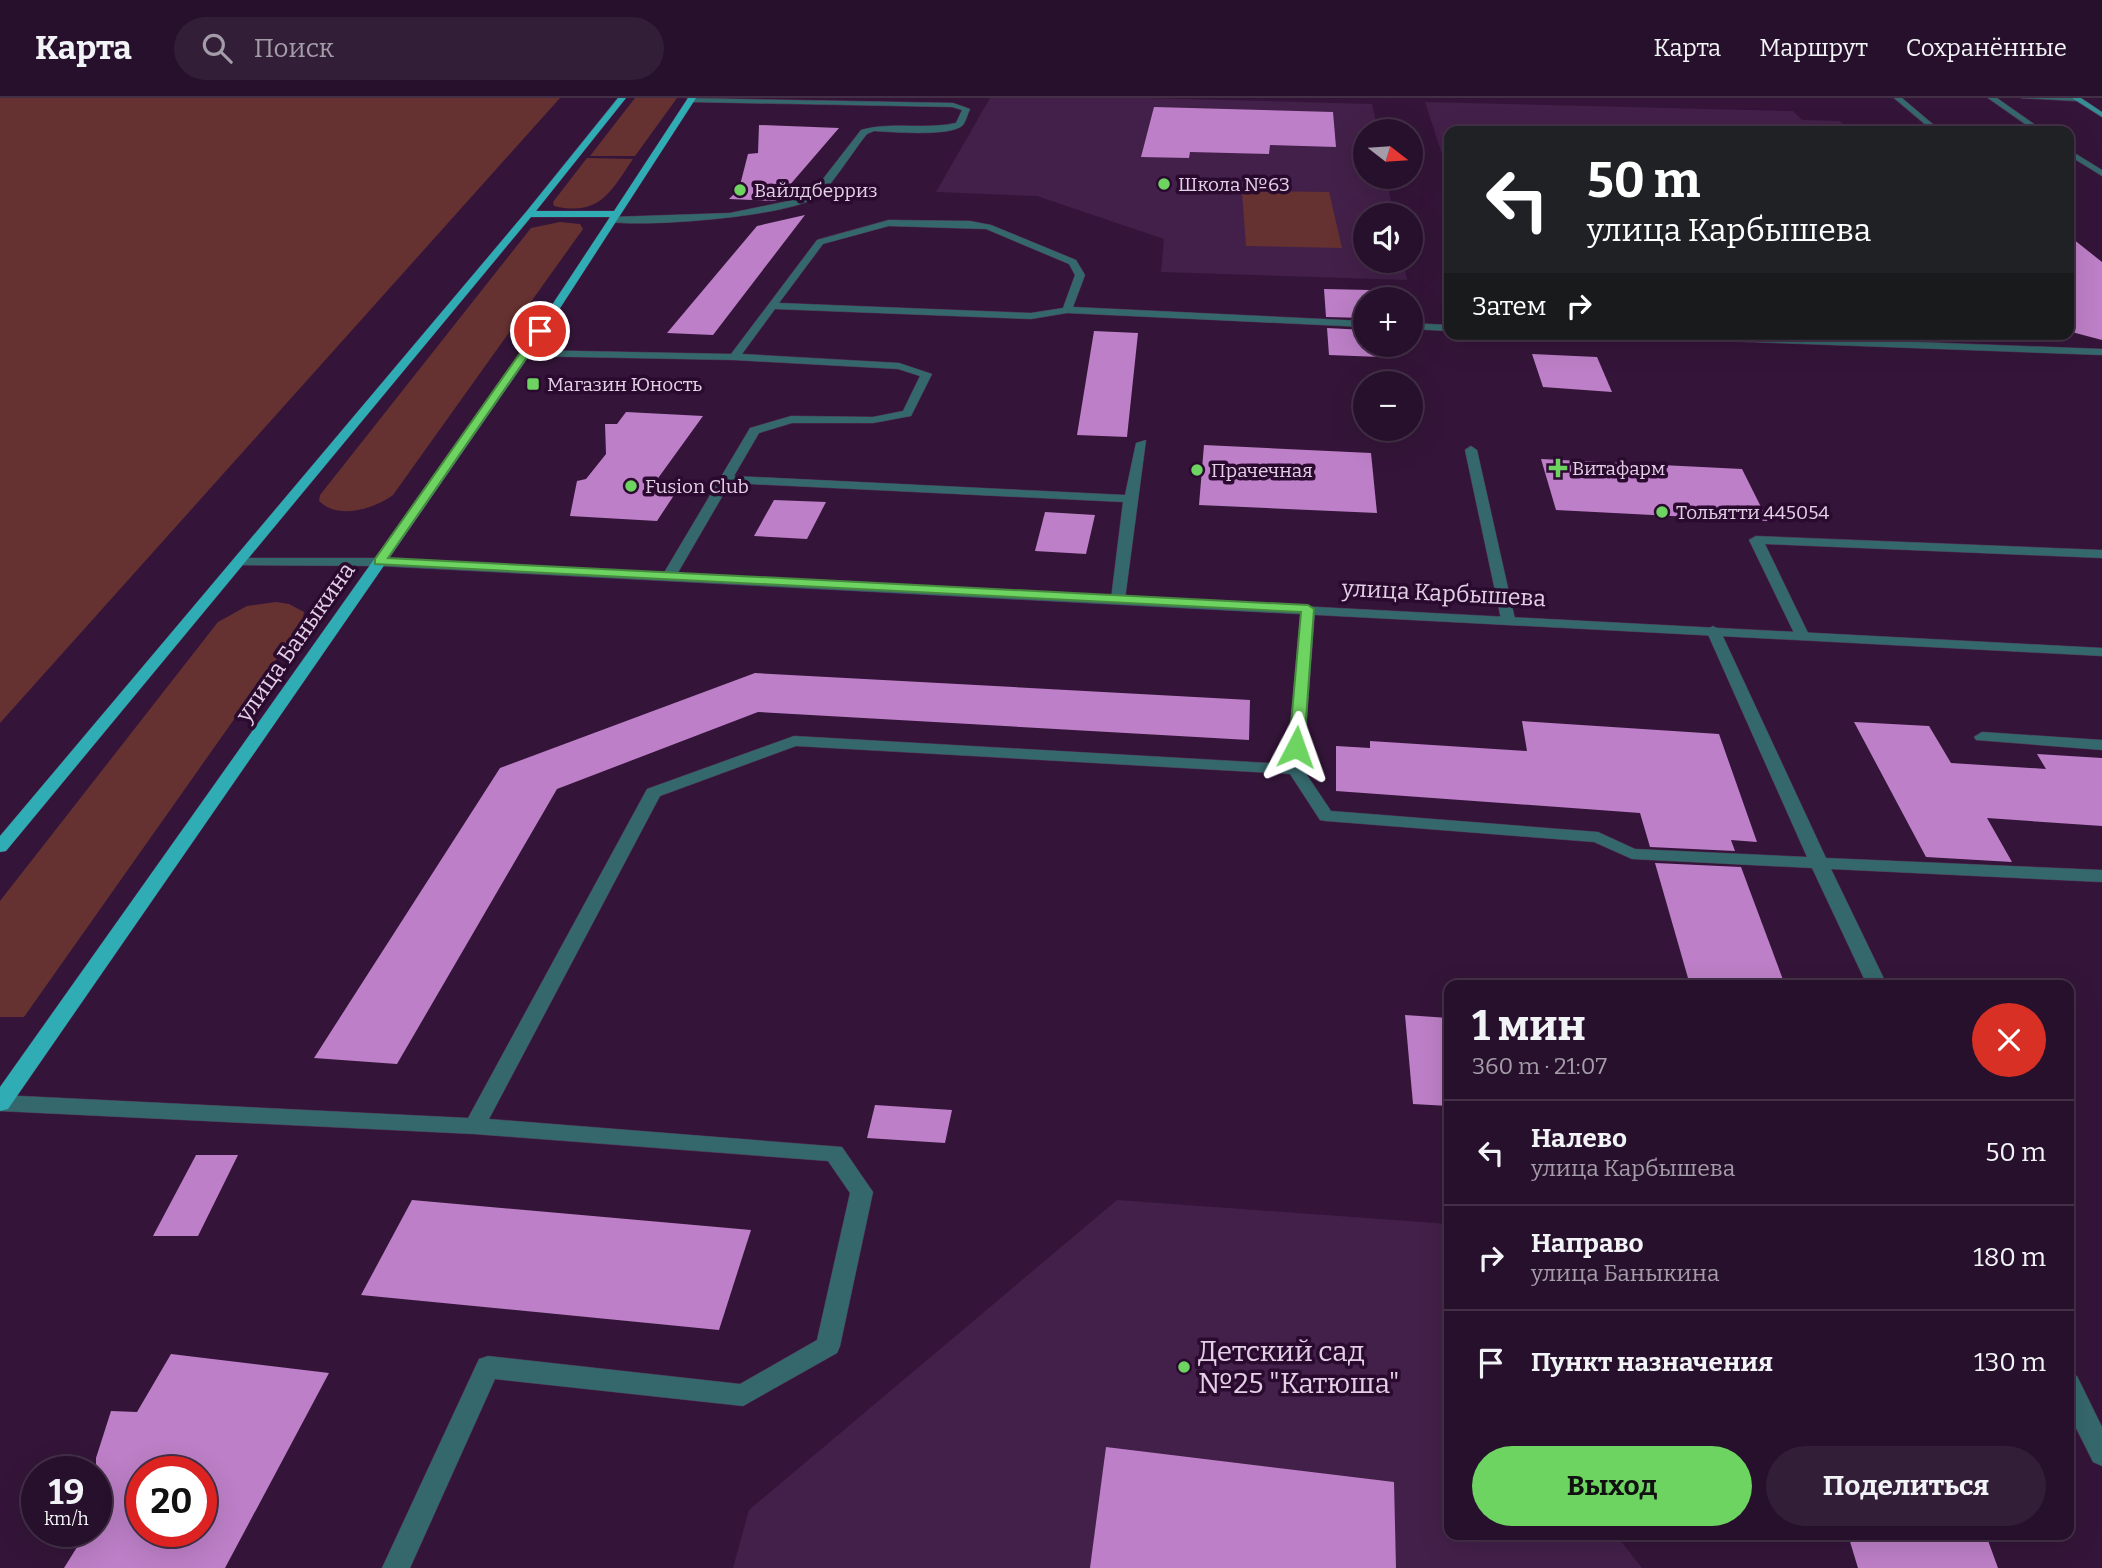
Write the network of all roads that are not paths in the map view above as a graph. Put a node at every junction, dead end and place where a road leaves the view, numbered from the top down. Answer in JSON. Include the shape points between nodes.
{"nodes":[{"id":1,"x":622,"y":98,"type":"edge"},
{"id":2,"x":1898,"y":98,"type":"edge"},
{"id":3,"x":1992,"y":98,"type":"edge"},
{"id":4,"x":2025,"y":98,"type":"edge"},
{"id":5,"x":691,"y":99,"type":"edge"},
{"id":6,"x":2077,"y":99,"type":"edge"},
{"id":7,"x":836,"y":100,"type":"edge"},
{"id":8,"x":2102,"y":115,"type":"edge"},
{"id":9,"x":1931,"y":126,"type":"edge"},
{"id":10,"x":2033,"y":126,"type":"edge"},
{"id":11,"x":2074,"y":155,"type":"edge"},
{"id":12,"x":2102,"y":174,"type":"edge"},
{"id":13,"x":528,"y":214,"type":"junction"},
{"id":14,"x":614,"y":217,"type":"junction"},
{"id":15,"x":775,"y":306,"type":"junction"},
{"id":16,"x":1067,"y":310,"type":"junction"},
{"id":17,"x":1353,"y":323,"type":"edge"},
{"id":18,"x":1423,"y":327,"type":"edge"},
{"id":19,"x":1444,"y":328,"type":"edge"},
{"id":20,"x":1772,"y":340,"type":"edge"},
{"id":21,"x":1948,"y":340,"type":"edge"},
{"id":22,"x":1954,"y":347,"type":"junction"},
{"id":23,"x":2102,"y":352,"type":"edge"},
{"id":24,"x":526,"y":353,"type":"junction"},
{"id":25,"x":734,"y":357,"type":"junction"},
{"id":26,"x":1142,"y":443,"type":"dead end"},
{"id":27,"x":1471,"y":450,"type":"dead end"},
{"id":28,"x":726,"y":479,"type":"junction"},
{"id":29,"x":1130,"y":499,"type":"junction"},
{"id":30,"x":2102,"y":554,"type":"edge"},
{"id":31,"x":239,"y":562,"type":"junction"},
{"id":32,"x":379,"y":562,"type":"junction"},
{"id":33,"x":669,"y":576,"type":"junction"},
{"id":34,"x":1118,"y":599,"type":"junction"},
{"id":35,"x":1308,"y":609,"type":"junction"},
{"id":36,"x":1508,"y":619,"type":"junction"},
{"id":37,"x":1713,"y":630,"type":"junction"},
{"id":38,"x":1802,"y":635,"type":"junction"},
{"id":39,"x":2102,"y":652,"type":"edge"},
{"id":40,"x":1982,"y":737,"type":"dead end"},
{"id":41,"x":2102,"y":745,"type":"edge"},
{"id":42,"x":1295,"y":769,"type":"junction"},
{"id":43,"x":0,"y":847,"type":"edge"},
{"id":44,"x":1819,"y":863,"type":"junction"},
{"id":45,"x":2102,"y":876,"type":"edge"},
{"id":46,"x":1875,"y":980,"type":"edge"},
{"id":47,"x":0,"y":1103,"type":"edge"},
{"id":48,"x":474,"y":1126,"type":"junction"},
{"id":49,"x":2074,"y":1396,"type":"edge"},
{"id":50,"x":2102,"y":1454,"type":"edge"},
{"id":51,"x":396,"y":1568,"type":"edge"}],
"edges":[{"from":1,"to":13,"type":"main road"},
{"from":2,"to":9,"type":"street"},
{"from":3,"to":10,"type":"street"},
{"from":4,"to":6,"type":"street"},
{"from":5,"to":7,"type":"street"},
{"from":5,"to":14,"type":"main road","name":"улица Баныкина"},
{"from":6,"to":8,"type":"main road"},
{"from":7,"to":14,"type":"street","via":[[966,109],[959,125],[937,130],[864,132],[815,195],[800,201],[730,216]]},
{"from":11,"to":12,"type":"street"},
{"from":13,"to":14,"type":"main road"},
{"from":13,"to":31,"type":"main road"},
{"from":14,"to":24,"type":"main road","name":"улица Баныкина"},
{"from":15,"to":16,"type":"street","via":[[1031,316]]},
{"from":15,"to":16,"type":"street","via":[[820,242],[889,223],[970,224],[1073,262],[1080,275]]},
{"from":15,"to":25,"type":"street"},
{"from":16,"to":17,"type":"street"},
{"from":18,"to":19,"type":"street"},
{"from":20,"to":22,"type":"street"},
{"from":21,"to":22,"type":"street"},
{"from":22,"to":23,"type":"street"},
{"from":24,"to":25,"type":"street"},
{"from":24,"to":32,"type":"main road","name":"улица Баныкина"},
{"from":25,"to":28,"type":"street","via":[[899,366],[926,374],[907,414],[873,421],[791,419],[754,431]]},
{"from":26,"to":29,"type":"street"},
{"from":27,"to":36,"type":"street"},
{"from":28,"to":29,"type":"street"},
{"from":28,"to":33,"type":"street"},
{"from":29,"to":34,"type":"street"},
{"from":30,"to":38,"type":"street","via":[[1756,540]]},
{"from":31,"to":32,"type":"street","name":"улица Карбышева"},
{"from":31,"to":43,"type":"main road"},
{"from":32,"to":33,"type":"street","name":"улица Карбышева"},
{"from":32,"to":47,"type":"main road","name":"улица Баныкина"},
{"from":33,"to":34,"type":"street","name":"улица Карбышева"},
{"from":34,"to":35,"type":"street","name":"улица Карбышева"},
{"from":35,"to":36,"type":"street","name":"улица Карбышева"},
{"from":35,"to":42,"type":"street"},
{"from":36,"to":37,"type":"street","name":"улица Карбышева"},
{"from":37,"to":38,"type":"street","name":"улица Карбышева"},
{"from":37,"to":44,"type":"street"},
{"from":38,"to":39,"type":"street","name":"улица Карбышева"},
{"from":40,"to":41,"type":"street"},
{"from":42,"to":44,"type":"street","via":[[1326,816],[1598,836],[1632,854]]},
{"from":42,"to":48,"type":"street","via":[[794,741],[653,793]]},
{"from":44,"to":45,"type":"street"},
{"from":44,"to":46,"type":"street"},
{"from":47,"to":48,"type":"street"},
{"from":48,"to":51,"type":"street","via":[[834,1153],[862,1192],[828,1346],[743,1395],[488,1367]]},
{"from":49,"to":50,"type":"street"}]}
